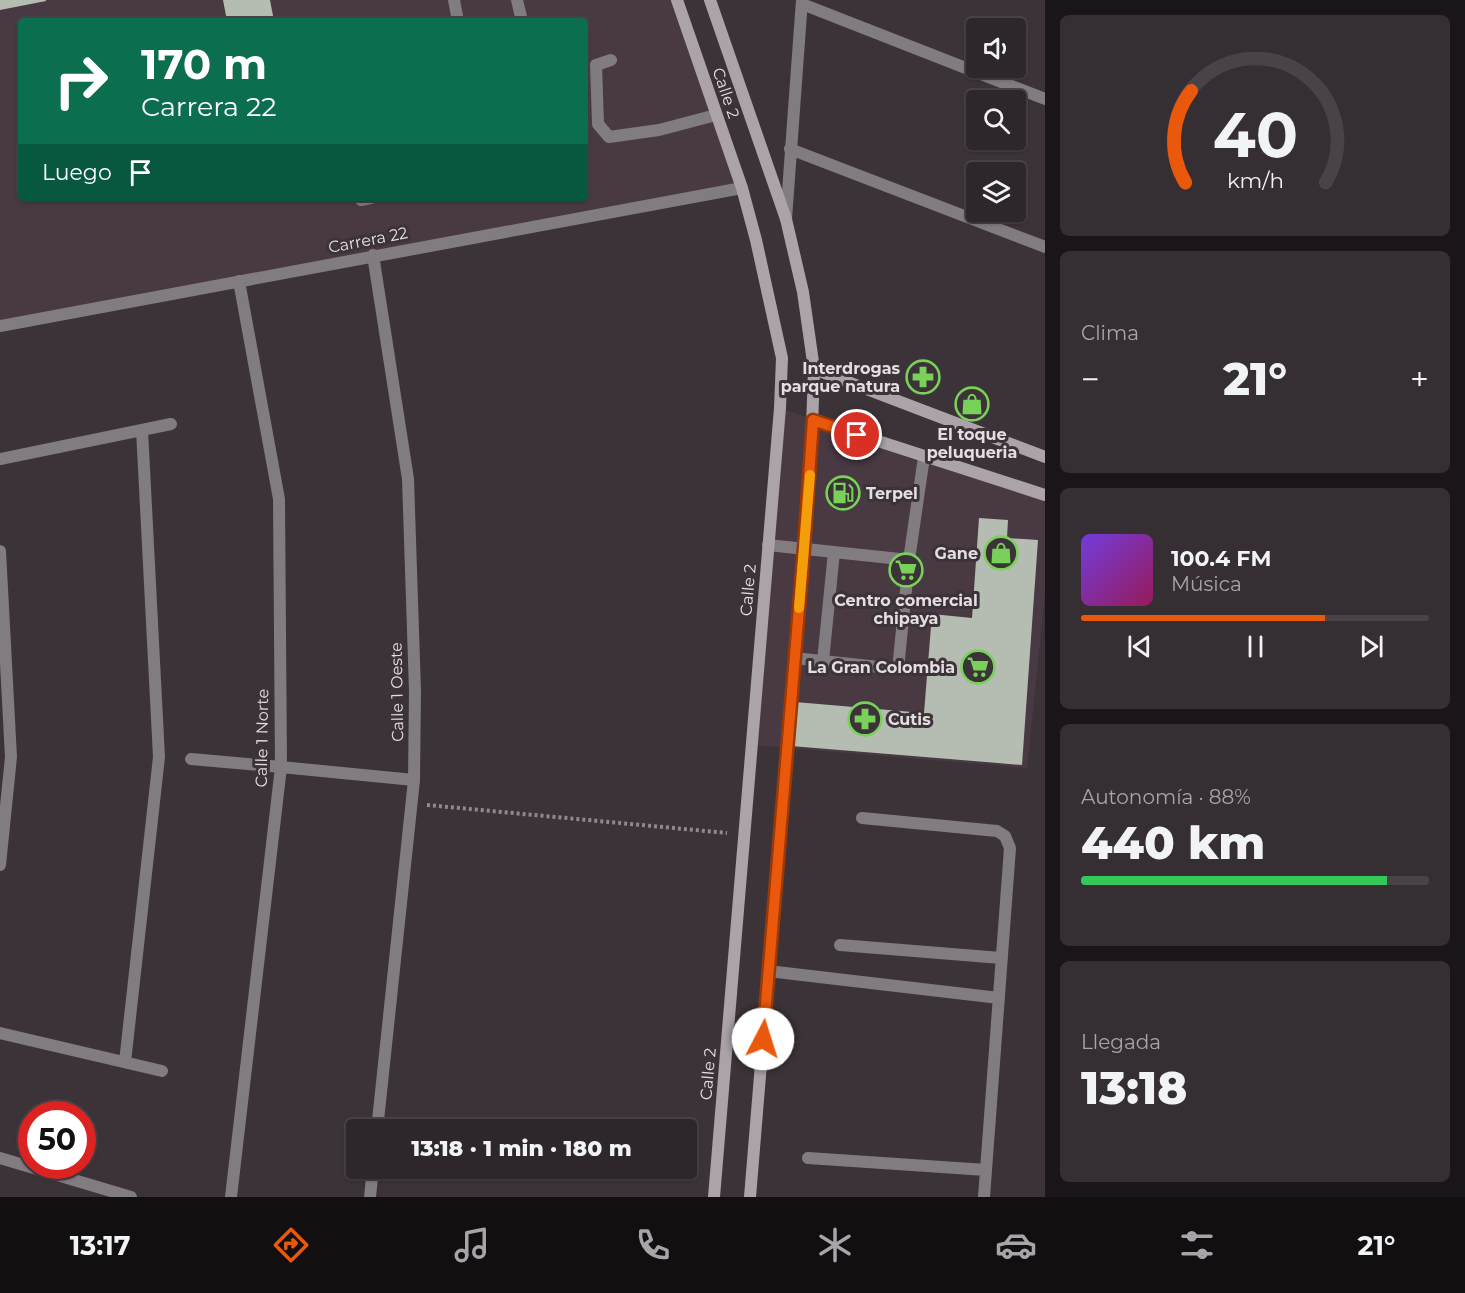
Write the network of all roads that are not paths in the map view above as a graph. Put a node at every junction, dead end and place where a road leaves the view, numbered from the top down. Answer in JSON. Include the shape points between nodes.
{"nodes":[{"id":1,"x":454,"y":0,"type":"edge"},
{"id":2,"x":517,"y":0,"type":"edge"},
{"id":3,"x":676,"y":0,"type":"edge"},
{"id":4,"x":710,"y":0,"type":"edge"},
{"id":5,"x":802,"y":2,"type":"edge"},
{"id":6,"x":457,"y":18,"type":"edge"},
{"id":7,"x":521,"y":18,"type":"edge"},
{"id":8,"x":611,"y":60,"type":"dead end"},
{"id":9,"x":1045,"y":99,"type":"edge"},
{"id":10,"x":716,"y":115,"type":"junction"},
{"id":11,"x":790,"y":149,"type":"junction"},
{"id":12,"x":742,"y":188,"type":"junction"},
{"id":13,"x":786,"y":219,"type":"junction"},
{"id":14,"x":1045,"y":246,"type":"edge"},
{"id":15,"x":373,"y":255,"type":"junction"},
{"id":16,"x":239,"y":281,"type":"junction"},
{"id":17,"x":0,"y":326,"type":"edge"},
{"id":18,"x":814,"y":369,"type":"junction"},
{"id":19,"x":813,"y":420,"type":"junction"},
{"id":20,"x":171,"y":424,"type":"dead end"},
{"id":21,"x":142,"y":430,"type":"junction"},
{"id":22,"x":924,"y":457,"type":"junction"},
{"id":23,"x":1045,"y":457,"type":"edge"},
{"id":24,"x":0,"y":459,"type":"edge"},
{"id":25,"x":1045,"y":495,"type":"edge"},
{"id":26,"x":768,"y":545,"type":"junction"},
{"id":27,"x":804,"y":548,"type":"junction"},
{"id":28,"x":0,"y":551,"type":"edge"},
{"id":29,"x":834,"y":552,"type":"junction"},
{"id":30,"x":909,"y":560,"type":"junction"},
{"id":31,"x":794,"y":658,"type":"junction"},
{"id":32,"x":823,"y":661,"type":"junction"},
{"id":33,"x":191,"y":759,"type":"dead end"},
{"id":34,"x":281,"y":767,"type":"junction"},
{"id":35,"x":414,"y":780,"type":"junction"},
{"id":36,"x":862,"y":818,"type":"dead end"},
{"id":37,"x":0,"y":865,"type":"edge"},
{"id":38,"x":840,"y":945,"type":"dead end"},
{"id":39,"x":1001,"y":958,"type":"junction"},
{"id":40,"x":768,"y":971,"type":"junction"},
{"id":41,"x":999,"y":998,"type":"junction"},
{"id":42,"x":0,"y":1033,"type":"edge"},
{"id":43,"x":125,"y":1062,"type":"junction"},
{"id":44,"x":162,"y":1071,"type":"dead end"},
{"id":45,"x":379,"y":1119,"type":"edge"},
{"id":46,"x":0,"y":1158,"type":"edge"},
{"id":47,"x":808,"y":1158,"type":"dead end"},
{"id":48,"x":986,"y":1170,"type":"junction"},
{"id":49,"x":372,"y":1179,"type":"edge"},
{"id":50,"x":131,"y":1197,"type":"edge"},
{"id":51,"x":231,"y":1197,"type":"edge"},
{"id":52,"x":370,"y":1197,"type":"edge"},
{"id":53,"x":714,"y":1197,"type":"edge"},
{"id":54,"x":750,"y":1197,"type":"edge"},
{"id":55,"x":984,"y":1197,"type":"edge"}],
"edges":[{"from":1,"to":6,"type":"street"},
{"from":2,"to":7,"type":"street"},
{"from":3,"to":10,"type":"main road","name":"Calle 2"},
{"from":4,"to":13,"type":"main road","name":"Calle 2"},
{"from":5,"to":9,"type":"street"},
{"from":5,"to":11,"type":"street"},
{"from":8,"to":10,"type":"street","via":[[596,65],[598,124],[609,137],[659,130]]},
{"from":10,"to":12,"type":"main road","name":"Calle 2"},
{"from":11,"to":13,"type":"street"},
{"from":11,"to":14,"type":"street"},
{"from":12,"to":15,"type":"street","name":"Carrera 22"},
{"from":12,"to":26,"type":"main road","name":"Calle 2","via":[[782,358]]},
{"from":13,"to":18,"type":"main road","name":"Calle 2","via":[[803,292]]},
{"from":15,"to":16,"type":"street","name":"Carrera 22"},
{"from":15,"to":35,"type":"street","name":"Calle 1 Oeste","via":[[408,479]]},
{"from":16,"to":17,"type":"street","name":"Carrera 22"},
{"from":16,"to":34,"type":"street","name":"Calle 1 Norte","via":[[279,499]]},
{"from":18,"to":19,"type":"main road","name":"Calle 2"},
{"from":18,"to":23,"type":"main road"},
{"from":19,"to":22,"type":"main road"},
{"from":19,"to":27,"type":"main road","name":"Calle 2"},
{"from":20,"to":21,"type":"street"},
{"from":21,"to":24,"type":"street"},
{"from":21,"to":43,"type":"street","via":[[159,757]]},
{"from":22,"to":25,"type":"main road"},
{"from":22,"to":30,"type":"street"},
{"from":26,"to":27,"type":"street"},
{"from":26,"to":53,"type":"main road","name":"Calle 2"},
{"from":27,"to":29,"type":"street"},
{"from":27,"to":31,"type":"main road","name":"Calle 2"},
{"from":28,"to":37,"type":"street","via":[[11,757]]},
{"from":29,"to":30,"type":"street"},
{"from":29,"to":32,"type":"street"},
{"from":30,"to":32,"type":"street","via":[[898,669]]},
{"from":31,"to":32,"type":"street"},
{"from":31,"to":40,"type":"main road","name":"Calle 2"},
{"from":33,"to":34,"type":"street"},
{"from":34,"to":35,"type":"street"},
{"from":34,"to":51,"type":"street","name":"Calle 1 Norte"},
{"from":35,"to":45,"type":"street","name":"Calle 1 Oeste"},
{"from":36,"to":39,"type":"street","via":[[997,831],[1005,836],[1010,848]]},
{"from":38,"to":39,"type":"street"},
{"from":39,"to":41,"type":"street"},
{"from":40,"to":41,"type":"street"},
{"from":40,"to":54,"type":"main road","name":"Calle 2"},
{"from":41,"to":48,"type":"street"},
{"from":42,"to":43,"type":"street"},
{"from":43,"to":44,"type":"street"},
{"from":46,"to":50,"type":"street"},
{"from":47,"to":48,"type":"street"},
{"from":48,"to":55,"type":"street"},
{"from":49,"to":52,"type":"street"}]}
